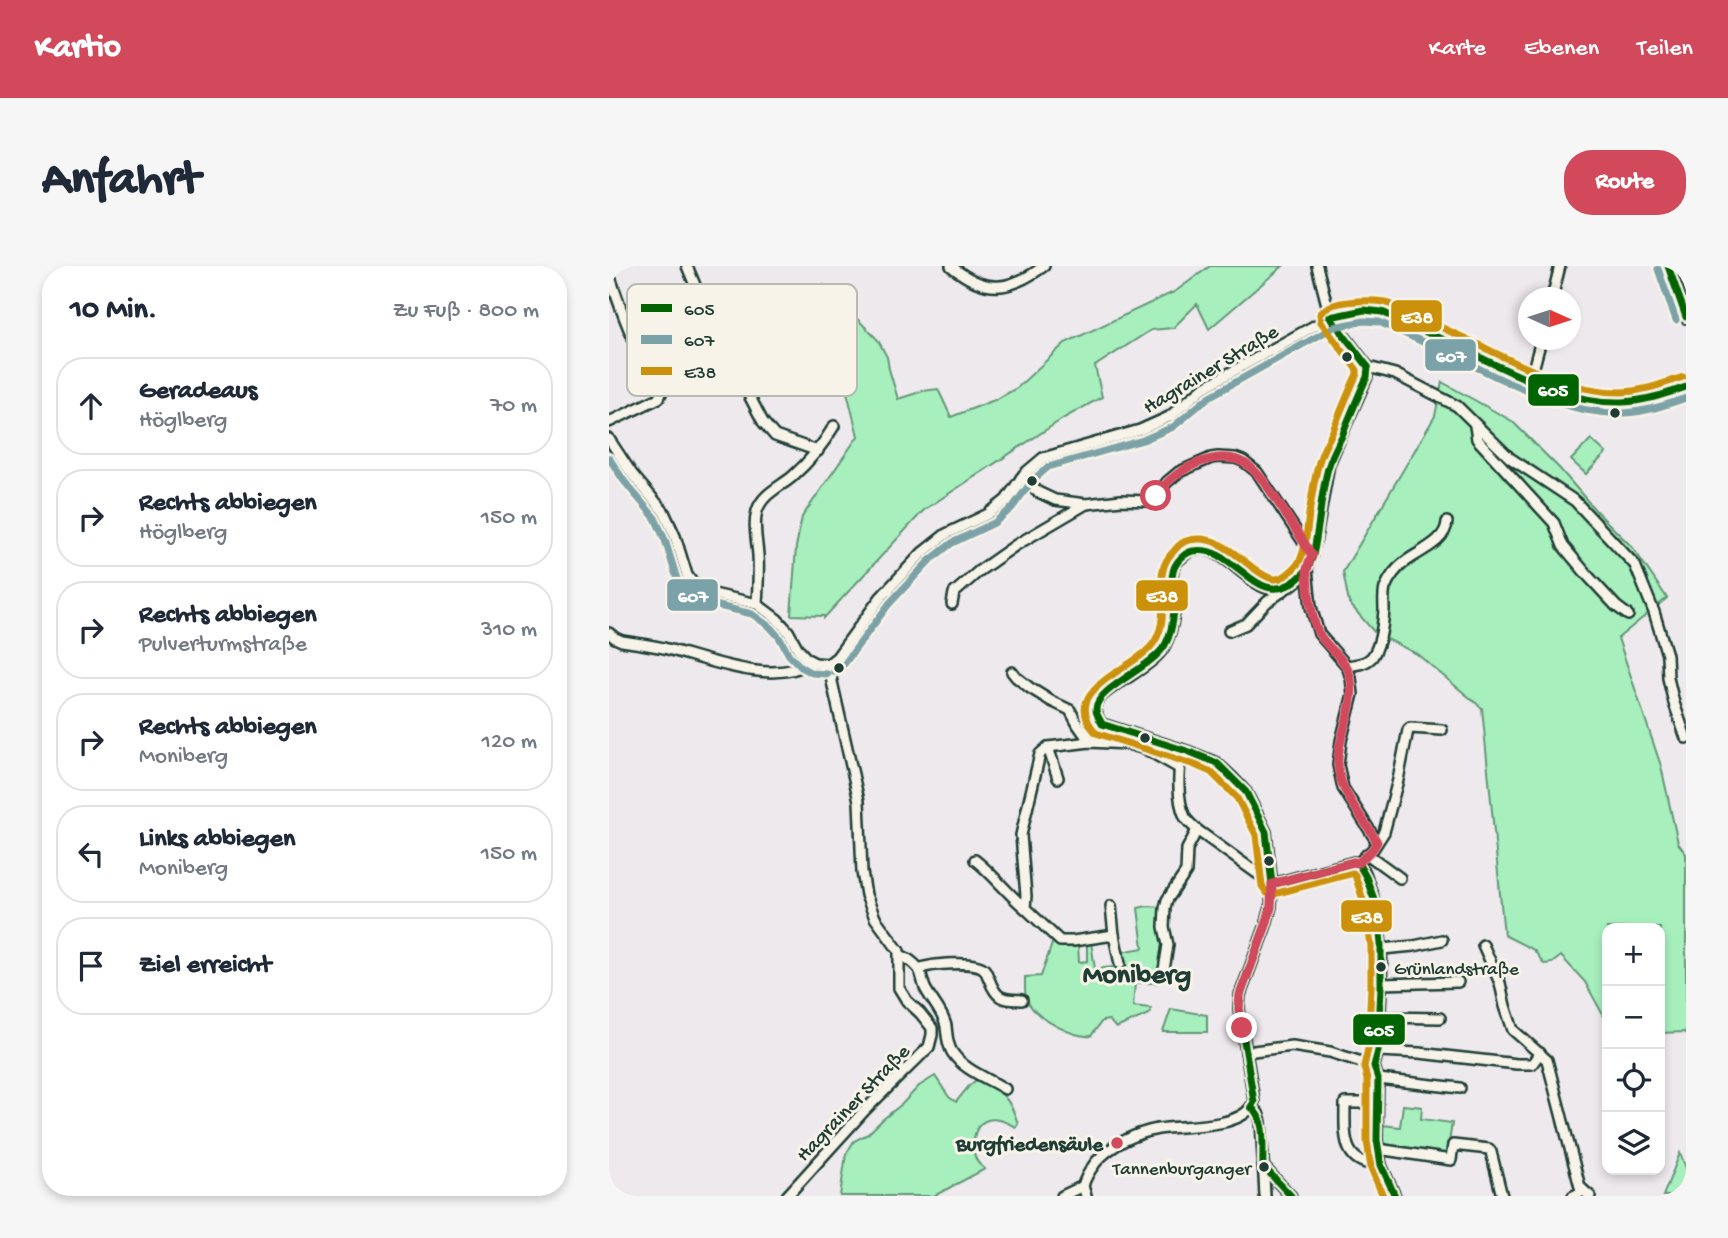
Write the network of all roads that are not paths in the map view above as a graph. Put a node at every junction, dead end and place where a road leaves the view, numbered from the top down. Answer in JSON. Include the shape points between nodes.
{"nodes":[{"id":1,"x":687,"y":266,"type":"edge"},
{"id":2,"x":951,"y":266,"type":"edge"},
{"id":3,"x":1044,"y":266,"type":"edge"},
{"id":4,"x":1317,"y":266,"type":"edge"},
{"id":5,"x":1560,"y":266,"type":"edge"},
{"id":6,"x":1668,"y":266,"type":"edge"},
{"id":7,"x":609,"y":274,"type":"edge"},
{"id":8,"x":695,"y":284,"type":"edge"},
{"id":9,"x":1555,"y":287,"type":"edge"},
{"id":10,"x":1330,"y":317,"type":"junction"},
{"id":11,"x":1686,"y":317,"type":"edge"},
{"id":12,"x":627,"y":323,"type":"edge"},
{"id":13,"x":1538,"y":350,"type":"edge"},
{"id":14,"x":1368,"y":367,"type":"junction"},
{"id":15,"x":1530,"y":381,"type":"junction"},
{"id":16,"x":1686,"y":387,"type":"edge"},
{"id":17,"x":660,"y":396,"type":"edge"},
{"id":18,"x":750,"y":396,"type":"edge"},
{"id":19,"x":609,"y":422,"type":"edge"},
{"id":20,"x":1474,"y":424,"type":"junction"},
{"id":21,"x":834,"y":426,"type":"dead end"},
{"id":22,"x":609,"y":439,"type":"edge"},
{"id":23,"x":818,"y":451,"type":"junction"},
{"id":24,"x":1021,"y":478,"type":"junction"},
{"id":25,"x":1086,"y":504,"type":"junction"},
{"id":26,"x":1447,"y":522,"type":"dead end"},
{"id":27,"x":1312,"y":555,"type":"junction"},
{"id":28,"x":1307,"y":569,"type":"junction"},
{"id":29,"x":1285,"y":589,"type":"junction"},
{"id":30,"x":757,"y":604,"type":"junction"},
{"id":31,"x":952,"y":604,"type":"dead end"},
{"id":32,"x":1628,"y":615,"type":"dead end"},
{"id":33,"x":1229,"y":631,"type":"dead end"},
{"id":34,"x":610,"y":635,"type":"edge"},
{"id":35,"x":811,"y":662,"type":"junction"},
{"id":36,"x":828,"y":664,"type":"junction"},
{"id":37,"x":1347,"y":666,"type":"junction"},
{"id":38,"x":1012,"y":672,"type":"dead end"},
{"id":39,"x":1442,"y":730,"type":"dead end"},
{"id":40,"x":1686,"y":738,"type":"edge"},
{"id":41,"x":1090,"y":742,"type":"junction"},
{"id":42,"x":1048,"y":747,"type":"junction"},
{"id":43,"x":1181,"y":749,"type":"junction"},
{"id":44,"x":1179,"y":768,"type":"junction"},
{"id":45,"x":1058,"y":778,"type":"dead end"},
{"id":46,"x":1197,"y":830,"type":"junction"},
{"id":47,"x":1377,"y":842,"type":"junction"},
{"id":48,"x":1367,"y":855,"type":"junction"},
{"id":49,"x":975,"y":860,"type":"dead end"},
{"id":50,"x":1358,"y":863,"type":"junction"},
{"id":51,"x":1401,"y":878,"type":"dead end"},
{"id":52,"x":1272,"y":884,"type":"junction"},
{"id":53,"x":1111,"y":906,"type":"dead end"},
{"id":54,"x":1025,"y":908,"type":"junction"},
{"id":55,"x":1114,"y":935,"type":"junction"},
{"id":56,"x":1442,"y":940,"type":"dead end"},
{"id":57,"x":1483,"y":945,"type":"dead end"},
{"id":58,"x":1382,"y":949,"type":"junction"},
{"id":59,"x":900,"y":956,"type":"junction"},
{"id":60,"x":1120,"y":964,"type":"dead end"},
{"id":61,"x":919,"y":969,"type":"junction"},
{"id":62,"x":1164,"y":970,"type":"dead end"},
{"id":63,"x":1458,"y":982,"type":"dead end"},
{"id":64,"x":1380,"y":984,"type":"junction"},
{"id":65,"x":1023,"y":1000,"type":"dead end"},
{"id":66,"x":1379,"y":1017,"type":"junction"},
{"id":67,"x":1440,"y":1018,"type":"dead end"},
{"id":68,"x":1378,"y":1051,"type":"junction"},
{"id":69,"x":1246,"y":1052,"type":"junction"},
{"id":70,"x":1540,"y":1053,"type":"junction"},
{"id":71,"x":1374,"y":1066,"type":"junction"},
{"id":72,"x":1378,"y":1079,"type":"junction"},
{"id":73,"x":1460,"y":1088,"type":"dead end"},
{"id":74,"x":1005,"y":1089,"type":"dead end"},
{"id":75,"x":1377,"y":1103,"type":"junction"},
{"id":76,"x":1251,"y":1107,"type":"junction"},
{"id":77,"x":1378,"y":1149,"type":"junction"},
{"id":78,"x":1381,"y":1165,"type":"junction"},
{"id":79,"x":1263,"y":1166,"type":"junction"},
{"id":80,"x":1083,"y":1186,"type":"junction"},
{"id":81,"x":1587,"y":1193,"type":"edge"},
{"id":82,"x":787,"y":1196,"type":"edge"},
{"id":83,"x":1062,"y":1196,"type":"edge"},
{"id":84,"x":1086,"y":1196,"type":"edge"},
{"id":85,"x":1265,"y":1196,"type":"edge"},
{"id":86,"x":1291,"y":1196,"type":"edge"},
{"id":87,"x":1395,"y":1196,"type":"edge"},
{"id":88,"x":1502,"y":1196,"type":"edge"},
{"id":89,"x":1573,"y":1196,"type":"edge"}],
"edges":[{"from":1,"to":8,"type":"street"},
{"from":2,"to":3,"type":"street","via":[[979,284],[1000,287]]},
{"from":4,"to":10,"type":"street"},
{"from":5,"to":9,"type":"street"},
{"from":6,"to":11,"type":"main road"},
{"from":7,"to":12,"type":"street"},
{"from":10,"to":14,"type":"street"},
{"from":10,"to":15,"type":"street","name":"Hagrainer Straße","via":[[1364,310],[1382,312]]},
{"from":10,"to":24,"type":"street","name":"Hagrainer Straße","via":[[1203,388],[1169,417],[1043,458]]},
{"from":13,"to":15,"type":"street"},
{"from":14,"to":20,"type":"street","via":[[1395,374],[1446,401]]},
{"from":14,"to":27,"type":"street","via":[[1329,464]]},
{"from":15,"to":16,"type":"street","name":"Hagrainer Straße","via":[[1578,398],[1615,403],[1649,399]]},
{"from":17,"to":19,"type":"street"},
{"from":18,"to":23,"type":"street","via":[[775,436]]},
{"from":20,"to":32,"type":"street","via":[[1478,439],[1554,523],[1563,546]]},
{"from":20,"to":40,"type":"street","via":[[1510,458],[1575,501],[1635,565],[1667,655],[1668,678]]},
{"from":21,"to":23,"type":"street"},
{"from":22,"to":30,"type":"street","via":[[664,512],[691,581],[705,592]]},
{"from":23,"to":30,"type":"street","via":[[763,499],[757,511]]},
{"from":24,"to":25,"type":"street","via":[[1048,498]]},
{"from":24,"to":36,"type":"street","name":"Hagrainer Straße","via":[[988,514],[946,534],[922,552]]},
{"from":25,"to":27,"type":"street","via":[[1152,500],[1179,472],[1211,458],[1235,458],[1257,472]]},
{"from":25,"to":31,"type":"street","via":[[979,571],[954,593]]},
{"from":26,"to":37,"type":"street","via":[[1447,529],[1403,564],[1388,583],[1382,626],[1371,658]]},
{"from":27,"to":28,"type":"street"},
{"from":28,"to":29,"type":"street"},
{"from":28,"to":37,"type":"street","via":[[1319,634]]},
{"from":29,"to":33,"type":"street","via":[[1246,624]]},
{"from":29,"to":43,"type":"street","via":[[1272,590],[1256,582],[1214,552],[1189,551],[1176,562],[1171,578],[1173,619],[1167,640],[1139,670],[1107,689],[1096,709],[1102,724]]},
{"from":30,"to":35,"type":"street","via":[[777,619]]},
{"from":34,"to":35,"type":"street","via":[[745,669],[786,671]]},
{"from":35,"to":36,"type":"street"},
{"from":36,"to":59,"type":"street","via":[[859,801],[866,895]]},
{"from":37,"to":47,"type":"street","via":[[1353,694],[1338,765],[1343,788]]},
{"from":38,"to":41,"type":"street","via":[[1030,688],[1070,709]]},
{"from":39,"to":47,"type":"street","via":[[1408,730],[1391,808]]},
{"from":41,"to":42,"type":"street"},
{"from":41,"to":44,"type":"street","via":[[1128,744]]},
{"from":42,"to":45,"type":"street"},
{"from":42,"to":54,"type":"street","via":[[1040,754],[1021,835]]},
{"from":43,"to":44,"type":"street"},
{"from":43,"to":52,"type":"street","via":[[1217,763],[1246,792],[1266,832]]},
{"from":44,"to":46,"type":"street","via":[[1181,803],[1186,820]]},
{"from":46,"to":52,"type":"street"},
{"from":46,"to":62,"type":"street","via":[[1187,849],[1186,872],[1165,908],[1168,945]]},
{"from":47,"to":48,"type":"street"},
{"from":48,"to":50,"type":"street"},
{"from":48,"to":51,"type":"street"},
{"from":49,"to":54,"type":"street"},
{"from":50,"to":52,"type":"street"},
{"from":50,"to":58,"type":"street","via":[[1375,899]]},
{"from":52,"to":69,"type":"street","via":[[1266,925],[1240,995]]},
{"from":53,"to":55,"type":"street"},
{"from":54,"to":55,"type":"street","via":[[1061,941]]},
{"from":55,"to":60,"type":"street"},
{"from":56,"to":58,"type":"street"},
{"from":57,"to":70,"type":"street","via":[[1513,1030]]},
{"from":58,"to":64,"type":"street"},
{"from":59,"to":61,"type":"street"},
{"from":59,"to":82,"type":"street","name":"Hagrainer Straße","via":[[899,988],[930,1024],[929,1047]]},
{"from":61,"to":65,"type":"street","via":[[980,966],[1000,998]]},
{"from":61,"to":74,"type":"street","via":[[946,1025],[952,1052],[977,1074]]},
{"from":63,"to":64,"type":"street"},
{"from":64,"to":66,"type":"street"},
{"from":66,"to":67,"type":"street"},
{"from":66,"to":68,"type":"street"},
{"from":68,"to":70,"type":"street","via":[[1517,1064],[1532,1064]]},
{"from":68,"to":71,"type":"street"},
{"from":69,"to":71,"type":"street","via":[[1292,1046]]},
{"from":69,"to":76,"type":"street","via":[[1254,1094]]},
{"from":70,"to":81,"type":"street","via":[[1547,1060],[1580,1187]]},
{"from":71,"to":72,"type":"street"},
{"from":72,"to":73,"type":"street"},
{"from":72,"to":75,"type":"street"},
{"from":75,"to":77,"type":"street"},
{"from":75,"to":78,"type":"street","via":[[1345,1103],[1345,1115],[1352,1156],[1367,1165]]},
{"from":76,"to":79,"type":"street","via":[[1261,1122]]},
{"from":76,"to":80,"type":"street","via":[[1226,1121],[1139,1135],[1106,1152]]},
{"from":77,"to":78,"type":"street"},
{"from":77,"to":88,"type":"street","via":[[1451,1160],[1453,1145],[1489,1149]]},
{"from":78,"to":87,"type":"street"},
{"from":79,"to":85,"type":"street"},
{"from":79,"to":86,"type":"street"},
{"from":80,"to":83,"type":"street"},
{"from":80,"to":84,"type":"street"},
{"from":81,"to":89,"type":"street"}]}
